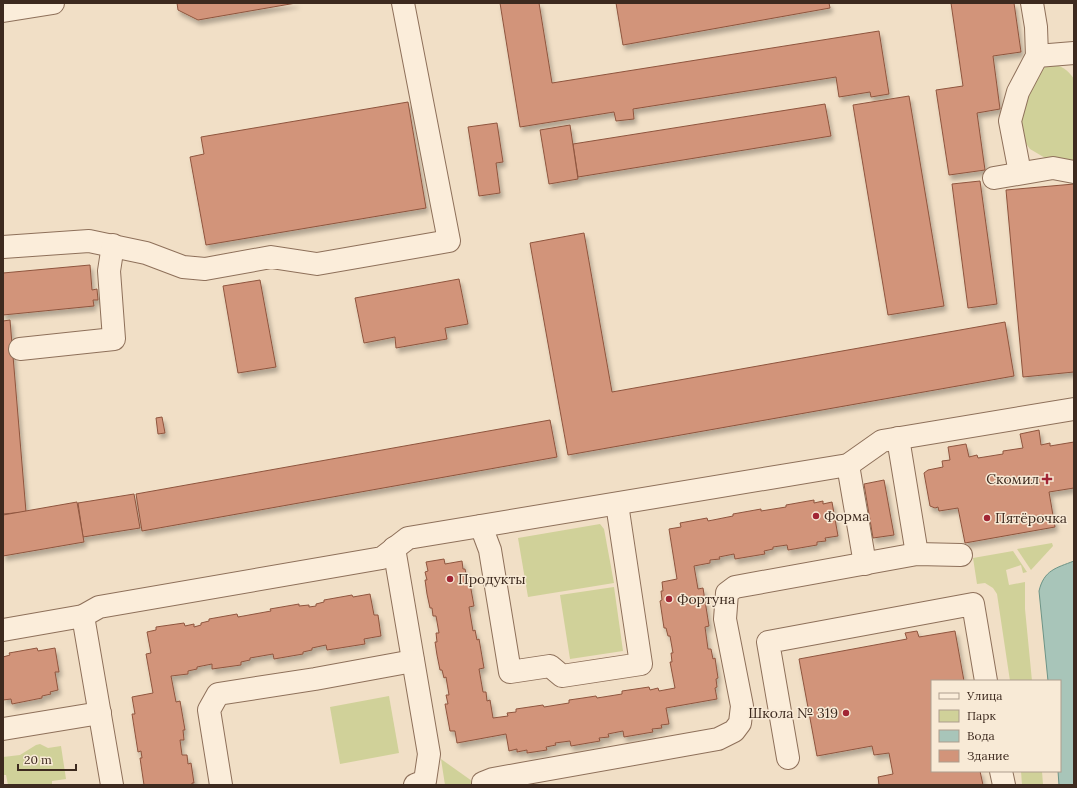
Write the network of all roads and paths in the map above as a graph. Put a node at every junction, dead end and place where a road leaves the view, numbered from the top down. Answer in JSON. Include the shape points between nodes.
{"nodes":[{"id":1,"x":53,"y":3,"type":"edge"},
{"id":2,"x":403,"y":3,"type":"edge"},
{"id":3,"x":1032,"y":3,"type":"edge"},
{"id":4,"x":3,"y":11,"type":"edge"},
{"id":5,"x":1074,"y":53,"type":"edge"},
{"id":6,"x":1037,"y":56,"type":"junction"},
{"id":7,"x":1074,"y":172,"type":"edge"},
{"id":8,"x":1020,"y":173,"type":"junction"},
{"id":9,"x":994,"y":178,"type":"dead end"},
{"id":10,"x":113,"y":245,"type":"junction"},
{"id":11,"x":3,"y":247,"type":"edge"},
{"id":12,"x":20,"y":349,"type":"dead end"},
{"id":13,"x":1074,"y":409,"type":"edge"},
{"id":14,"x":898,"y":438,"type":"junction"},
{"id":15,"x":848,"y":465,"type":"junction"},
{"id":16,"x":616,"y":504,"type":"junction"},
{"id":17,"x":481,"y":526,"type":"junction"},
{"id":18,"x":394,"y":548,"type":"junction"},
{"id":19,"x":917,"y":554,"type":"junction"},
{"id":20,"x":961,"y":555,"type":"dead end"},
{"id":21,"x":865,"y":564,"type":"junction"},
{"id":22,"x":83,"y":616,"type":"junction"},
{"id":23,"x":3,"y":630,"type":"edge"},
{"id":24,"x":413,"y":661,"type":"junction"},
{"id":25,"x":986,"y":680,"type":"edge"},
{"id":26,"x":100,"y":713,"type":"junction"},
{"id":27,"x":3,"y":729,"type":"edge"},
{"id":28,"x":788,"y":758,"type":"dead end"},
{"id":29,"x":1001,"y":772,"type":"edge"},
{"id":30,"x":112,"y":785,"type":"edge"},
{"id":31,"x":221,"y":785,"type":"edge"},
{"id":32,"x":415,"y":785,"type":"edge"},
{"id":33,"x":483,"y":785,"type":"edge"},
{"id":34,"x":1004,"y":785,"type":"edge"}],
"edges":[{"from":1,"to":4,"type":"lane"},
{"from":2,"to":10,"type":"lane","via":[[449,241],[317,264],[271,257],[205,269],[183,267],[146,253]]},
{"from":3,"to":6,"type":"lane"},
{"from":5,"to":6,"type":"lane"},
{"from":6,"to":8,"type":"lane","via":[[1018,92],[1010,121]]},
{"from":7,"to":8,"type":"lane","via":[[1053,168]]},
{"from":8,"to":9,"type":"lane"},
{"from":10,"to":11,"type":"lane","via":[[89,241]]},
{"from":10,"to":12,"type":"lane","via":[[109,271],[114,339]]},
{"from":13,"to":14,"type":"lane"},
{"from":14,"to":15,"type":"lane","via":[[882,441]]},
{"from":14,"to":19,"type":"lane"},
{"from":15,"to":16,"type":"lane"},
{"from":15,"to":21,"type":"lane"},
{"from":16,"to":17,"type":"lane"},
{"from":16,"to":17,"type":"lane","via":[[641,664],[562,676],[550,666],[510,672],[490,550]]},
{"from":17,"to":18,"type":"lane","via":[[408,538]]},
{"from":18,"to":22,"type":"lane","via":[[382,558],[99,607]]},
{"from":18,"to":24,"type":"lane"},
{"from":19,"to":20,"type":"lane"},
{"from":19,"to":21,"type":"lane"},
{"from":21,"to":33,"type":"lane","via":[[735,587],[727,593],[726,619],[742,706],[740,722],[734,731],[718,739],[493,779]]},
{"from":22,"to":23,"type":"lane"},
{"from":22,"to":26,"type":"lane"},
{"from":24,"to":31,"type":"lane","via":[[218,694],[208,710]]},
{"from":24,"to":32,"type":"lane","via":[[429,754],[425,781]]},
{"from":25,"to":28,"type":"lane","via":[[973,604],[768,642]]},
{"from":26,"to":27,"type":"lane"},
{"from":26,"to":30,"type":"lane"},
{"from":29,"to":34,"type":"lane"}]}
